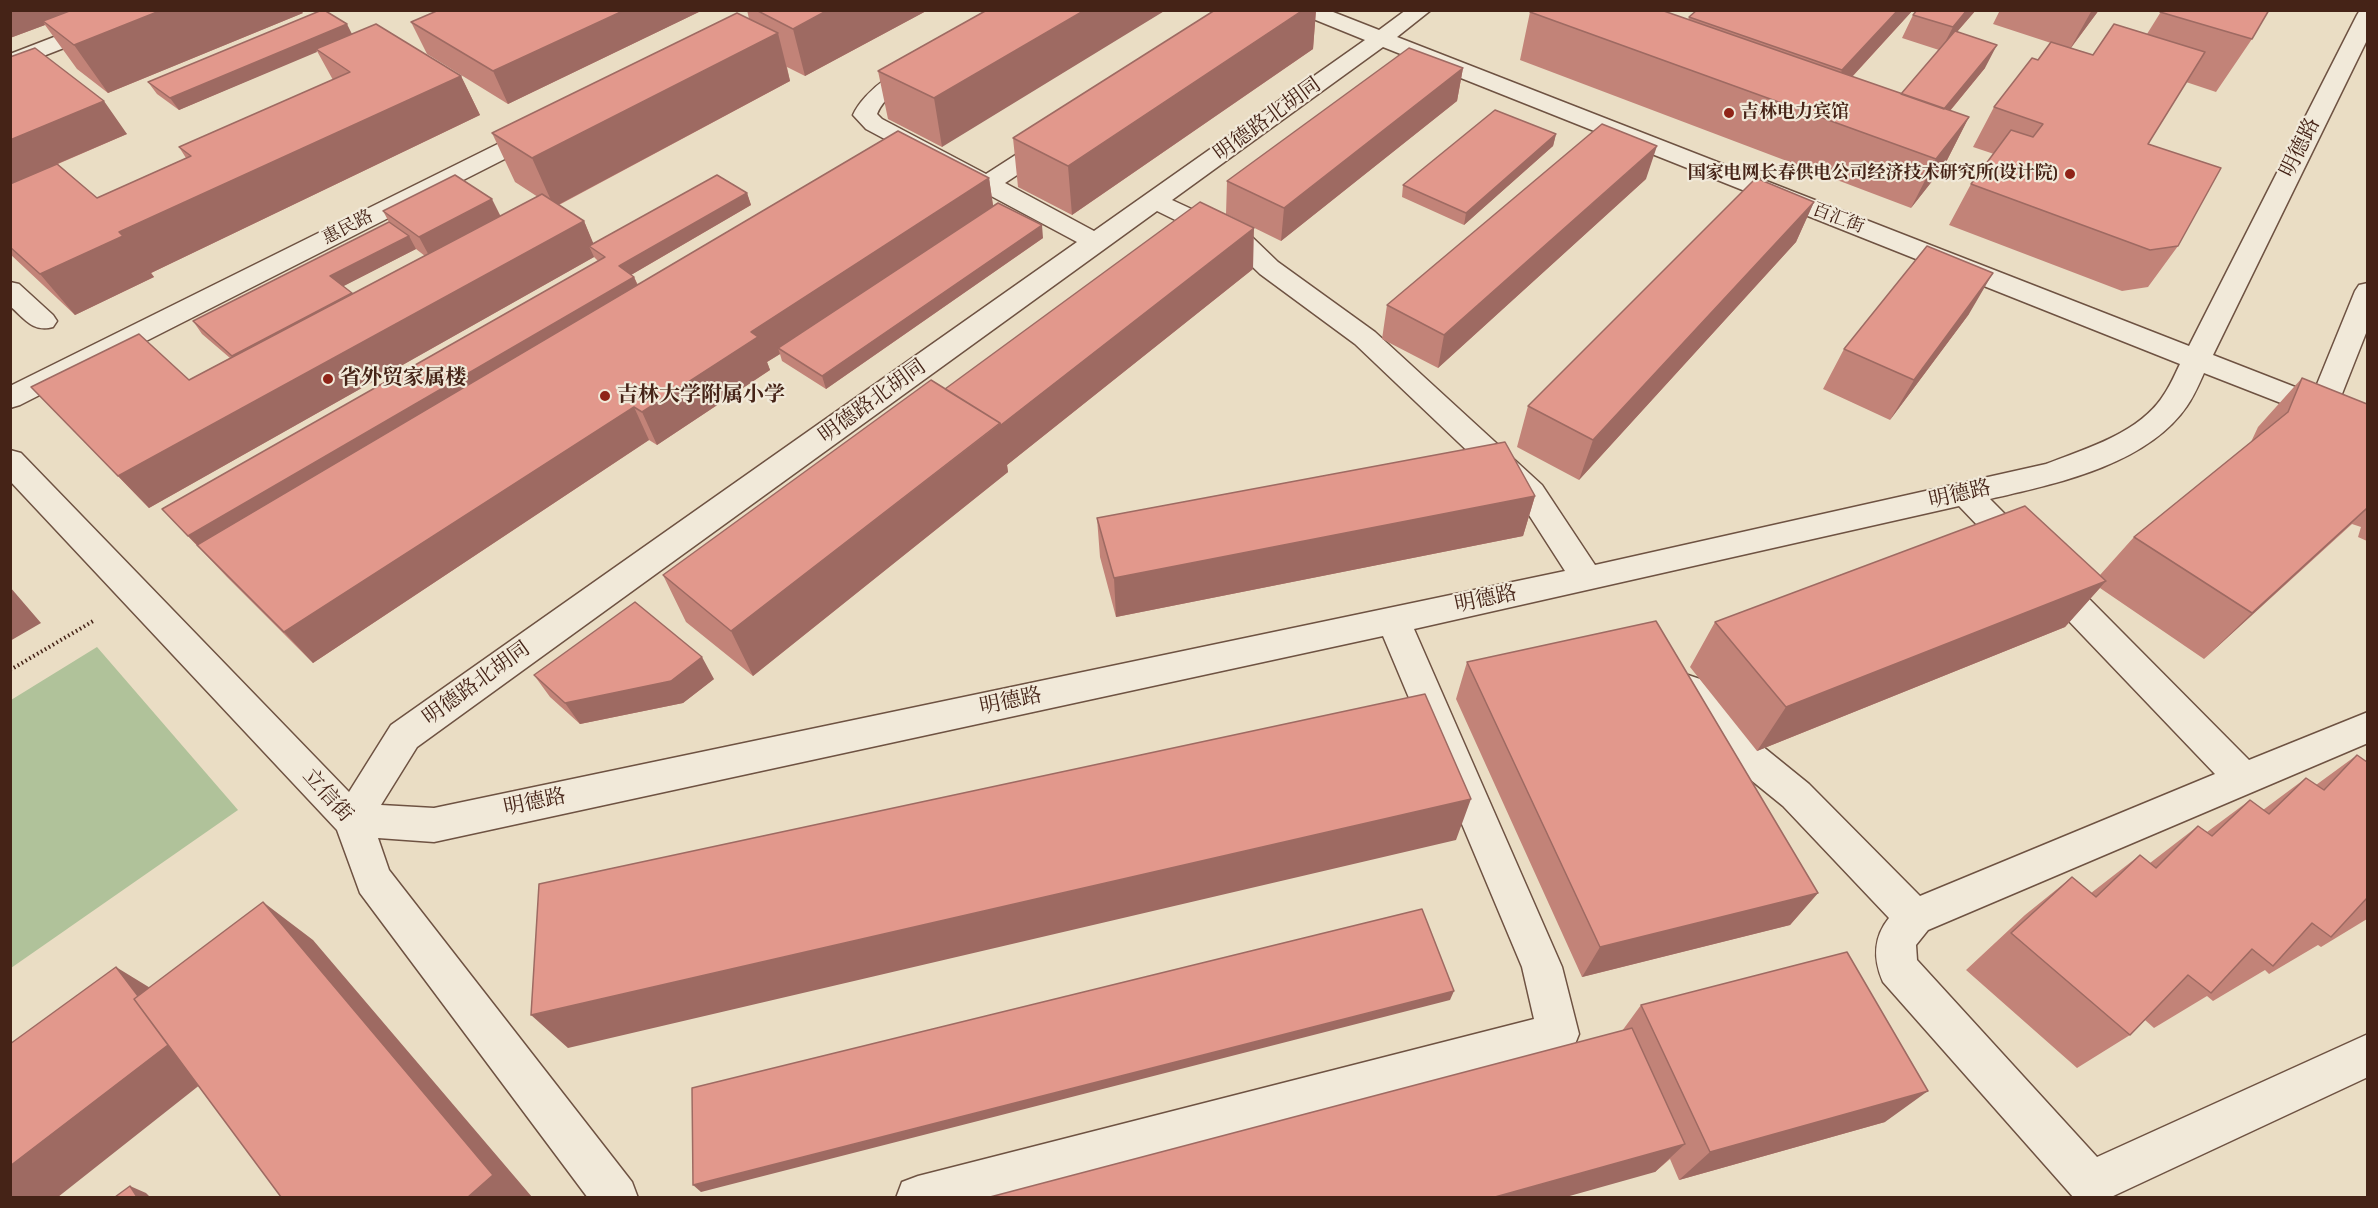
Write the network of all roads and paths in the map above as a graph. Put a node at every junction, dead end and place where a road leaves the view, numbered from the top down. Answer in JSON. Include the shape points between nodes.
{"nodes":[{"id":1,"x":144,"y":10,"type":"edge"},
{"id":2,"x":1308,"y":10,"type":"edge"},
{"id":3,"x":1421,"y":10,"type":"edge"},
{"id":4,"x":2367,"y":15,"type":"edge"},
{"id":5,"x":1381,"y":39,"type":"junction"},
{"id":6,"x":941,"y":59,"type":"edge"},
{"id":7,"x":10,"y":62,"type":"edge"},
{"id":8,"x":568,"y":118,"type":"edge"},
{"id":9,"x":1067,"y":133,"type":"edge"},
{"id":10,"x":987,"y":184,"type":"junction"},
{"id":11,"x":1155,"y":201,"type":"junction"},
{"id":12,"x":1096,"y":242,"type":"junction"},
{"id":13,"x":10,"y":290,"type":"edge"},
{"id":14,"x":2367,"y":291,"type":"edge"},
{"id":15,"x":43,"y":321,"type":"dead end"},
{"id":16,"x":2196,"y":359,"type":"junction"},
{"id":17,"x":10,"y":398,"type":"edge"},
{"id":18,"x":2322,"y":409,"type":"junction"},
{"id":19,"x":2367,"y":427,"type":"edge"},
{"id":20,"x":10,"y":460,"type":"edge"},
{"id":21,"x":1965,"y":493,"type":"junction"},
{"id":22,"x":1587,"y":579,"type":"junction"},
{"id":23,"x":138,"y":594,"type":"junction"},
{"id":24,"x":1393,"y":620,"type":"junction"},
{"id":25,"x":1670,"y":669,"type":"edge"},
{"id":26,"x":10,"y":670,"type":"edge"},
{"id":27,"x":2367,"y":727,"type":"edge"},
{"id":28,"x":2244,"y":779,"type":"junction"},
{"id":29,"x":352,"y":820,"type":"junction"},
{"id":30,"x":1914,"y":917,"type":"junction"},
{"id":31,"x":2367,"y":1055,"type":"edge"},
{"id":32,"x":616,"y":1197,"type":"edge"},
{"id":33,"x":918,"y":1197,"type":"edge"}],
"edges":[{"from":1,"to":7,"type":"street"},
{"from":2,"to":5,"type":"street","name":"百汇街"},
{"from":3,"to":5,"type":"street","name":"明德路北胡同"},
{"from":4,"to":16,"type":"street","name":"明德路"},
{"from":5,"to":11,"type":"street","name":"明德路北胡同"},
{"from":5,"to":16,"type":"street","name":"百汇街"},
{"from":6,"to":10,"type":"street","via":[[882,92],[868,104],[865,116]]},
{"from":8,"to":17,"type":"street","name":"惠民路"},
{"from":9,"to":10,"type":"street"},
{"from":10,"to":12,"type":"street"},
{"from":11,"to":12,"type":"street","name":"明德路北胡同"},
{"from":11,"to":22,"type":"street","via":[[1244,243],[1269,268],[1365,338],[1531,493]]},
{"from":12,"to":29,"type":"street","name":"明德路北胡同","via":[[404,736]]},
{"from":13,"to":15,"type":"street"},
{"from":14,"to":18,"type":"street"},
{"from":16,"to":18,"type":"street","name":"百汇街"},
{"from":16,"to":21,"type":"street","name":"明德路","via":[[2176,401],[2150,428],[2114,450],[2050,474]]},
{"from":18,"to":19,"type":"street","name":"百汇街"},
{"from":20,"to":23,"type":"street","name":"立信街"},
{"from":21,"to":22,"type":"street","name":"明德路"},
{"from":21,"to":28,"type":"street"},
{"from":22,"to":24,"type":"street","name":"明德路"},
{"from":23,"to":26,"type":"path"},
{"from":23,"to":29,"type":"street","name":"立信街"},
{"from":24,"to":29,"type":"street","name":"明德路","via":[[434,825]]},
{"from":24,"to":33,"type":"street","via":[[1542,967],[1558,1034]]},
{"from":25,"to":30,"type":"street","via":[[1738,748],[1796,795]]},
{"from":27,"to":28,"type":"street"},
{"from":28,"to":30,"type":"street"},
{"from":29,"to":32,"type":"street","name":"立信街","via":[[374,880]]},
{"from":30,"to":31,"type":"street","via":[[1896,940],[1897,968],[2091,1183]]}]}
